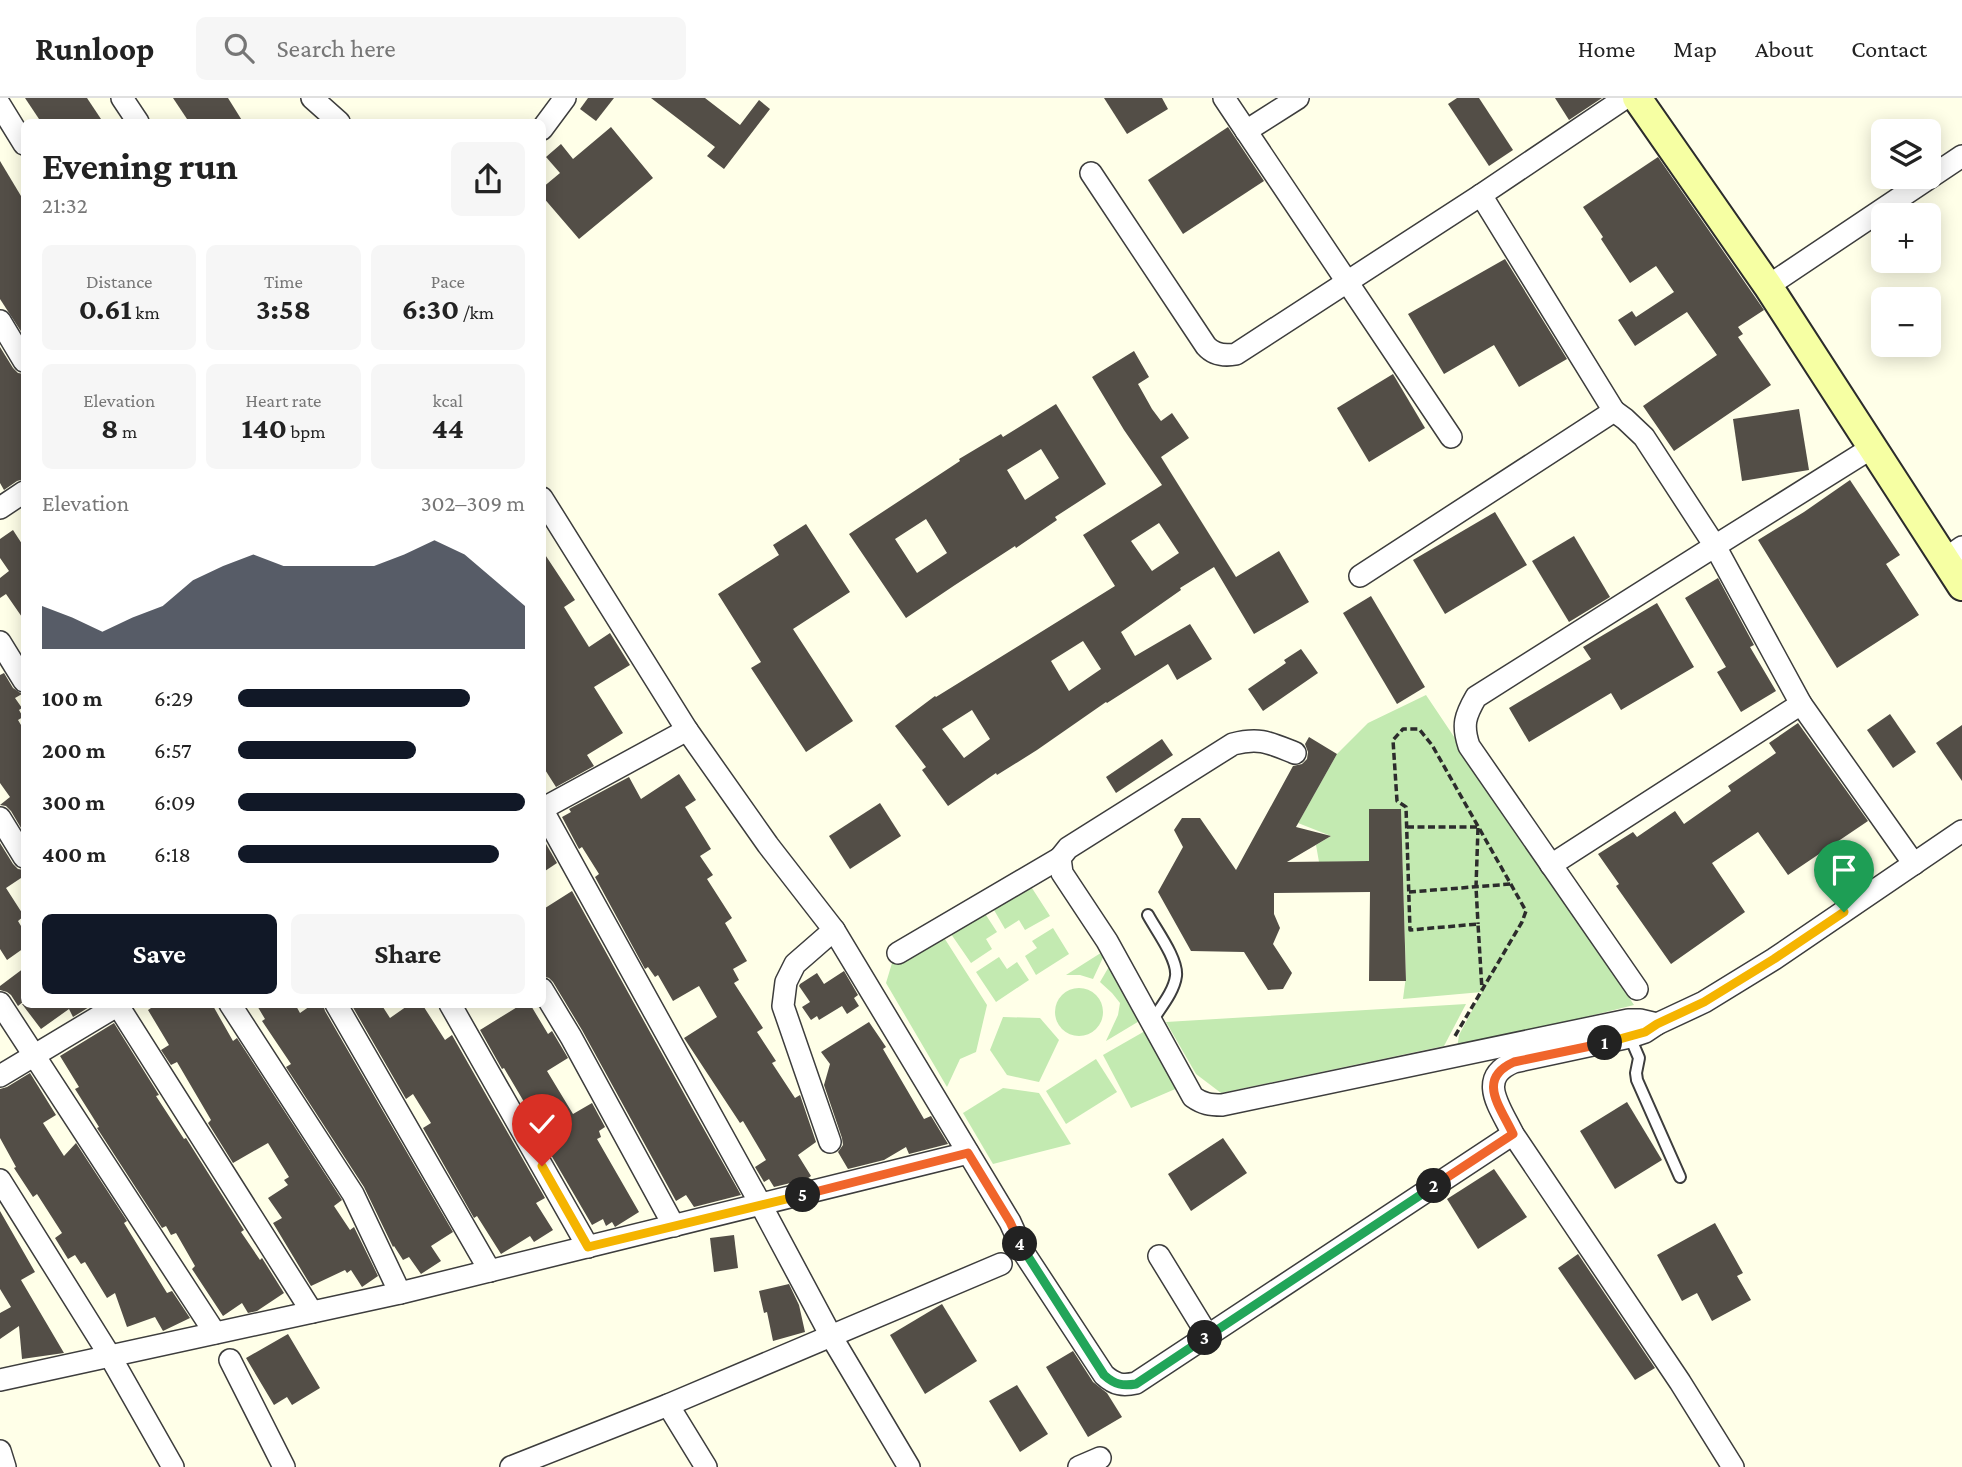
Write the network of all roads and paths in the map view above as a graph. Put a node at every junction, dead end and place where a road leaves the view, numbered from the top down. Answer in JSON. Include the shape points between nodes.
{"nodes":[{"id":1,"x":122,"y":98,"type":"edge"},
{"id":2,"x":312,"y":98,"type":"edge"},
{"id":3,"x":565,"y":98,"type":"edge"},
{"id":4,"x":1224,"y":98,"type":"edge"},
{"id":5,"x":1298,"y":98,"type":"edge"},
{"id":6,"x":1625,"y":98,"type":"edge"},
{"id":7,"x":1637,"y":98,"type":"edge"},
{"id":8,"x":0,"y":105,"type":"edge"},
{"id":9,"x":136,"y":119,"type":"edge"},
{"id":10,"x":336,"y":119,"type":"edge"},
{"id":11,"x":546,"y":124,"type":"edge"},
{"id":12,"x":1246,"y":131,"type":"junction"},
{"id":13,"x":21,"y":139,"type":"edge"},
{"id":14,"x":1962,"y":156,"type":"edge"},
{"id":15,"x":1091,"y":173,"type":"dead end"},
{"id":16,"x":1481,"y":195,"type":"junction"},
{"id":17,"x":1347,"y":282,"type":"junction"},
{"id":18,"x":1768,"y":286,"type":"junction"},
{"id":19,"x":0,"y":321,"type":"edge"},
{"id":20,"x":21,"y":356,"type":"edge"},
{"id":21,"x":1614,"y":411,"type":"junction"},
{"id":22,"x":1451,"y":437,"type":"dead end"},
{"id":23,"x":1873,"y":447,"type":"junction"},
{"id":24,"x":21,"y":494,"type":"edge"},
{"id":25,"x":546,"y":504,"type":"edge"},
{"id":26,"x":0,"y":507,"type":"edge"},
{"id":27,"x":1715,"y":546,"type":"junction"},
{"id":28,"x":1953,"y":553,"type":"edge"},
{"id":29,"x":1360,"y":576,"type":"dead end"},
{"id":30,"x":1962,"y":586,"type":"edge"},
{"id":31,"x":0,"y":642,"type":"edge"},
{"id":32,"x":21,"y":676,"type":"edge"},
{"id":33,"x":1801,"y":704,"type":"junction"},
{"id":34,"x":687,"y":730,"type":"junction"},
{"id":35,"x":1295,"y":753,"type":"dead end"},
{"id":36,"x":546,"y":807,"type":"edge"},
{"id":37,"x":546,"y":814,"type":"edge"},
{"id":38,"x":0,"y":818,"type":"edge"},
{"id":39,"x":1407,"y":827,"type":"junction"},
{"id":40,"x":1478,"y":827,"type":"junction"},
{"id":41,"x":1962,"y":831,"type":"edge"},
{"id":42,"x":21,"y":853,"type":"edge"},
{"id":43,"x":1060,"y":858,"type":"junction"},
{"id":44,"x":1914,"y":864,"type":"junction"},
{"id":45,"x":1551,"y":865,"type":"junction"},
{"id":46,"x":1511,"y":884,"type":"junction"},
{"id":47,"x":1476,"y":887,"type":"junction"},
{"id":48,"x":1409,"y":892,"type":"junction"},
{"id":49,"x":1148,"y":915,"type":"dead end"},
{"id":50,"x":1478,"y":924,"type":"junction"},
{"id":51,"x":834,"y":930,"type":"junction"},
{"id":52,"x":898,"y":953,"type":"dead end"},
{"id":53,"x":1637,"y":989,"type":"dead end"},
{"id":54,"x":1482,"y":990,"type":"junction"},
{"id":55,"x":546,"y":996,"type":"edge"},
{"id":56,"x":0,"y":1003,"type":"edge"},
{"id":57,"x":113,"y":1008,"type":"edge"},
{"id":58,"x":120,"y":1008,"type":"edge"},
{"id":59,"x":233,"y":1008,"type":"edge"},
{"id":60,"x":338,"y":1008,"type":"edge"},
{"id":61,"x":452,"y":1008,"type":"edge"},
{"id":62,"x":1152,"y":1021,"type":"junction"},
{"id":63,"x":1657,"y":1024,"type":"junction"},
{"id":64,"x":1630,"y":1037,"type":"junction"},
{"id":65,"x":1452,"y":1041,"type":"dead end"},
{"id":66,"x":32,"y":1055,"type":"junction"},
{"id":67,"x":0,"y":1076,"type":"edge"},
{"id":68,"x":1513,"y":1134,"type":"junction"},
{"id":69,"x":830,"y":1142,"type":"dead end"},
{"id":70,"x":968,"y":1153,"type":"junction"},
{"id":71,"x":1680,"y":1177,"type":"dead end"},
{"id":72,"x":0,"y":1180,"type":"edge"},
{"id":73,"x":761,"y":1205,"type":"junction"},
{"id":74,"x":674,"y":1226,"type":"junction"},
{"id":75,"x":588,"y":1247,"type":"junction"},
{"id":76,"x":1159,"y":1256,"type":"dead end"},
{"id":77,"x":1001,"y":1264,"type":"dead end"},
{"id":78,"x":490,"y":1271,"type":"junction"},
{"id":79,"x":400,"y":1293,"type":"junction"},
{"id":80,"x":313,"y":1312,"type":"junction"},
{"id":81,"x":215,"y":1333,"type":"junction"},
{"id":82,"x":831,"y":1336,"type":"junction"},
{"id":83,"x":1208,"y":1336,"type":"junction"},
{"id":84,"x":110,"y":1356,"type":"junction"},
{"id":85,"x":230,"y":1360,"type":"dead end"},
{"id":86,"x":0,"y":1380,"type":"edge"},
{"id":87,"x":668,"y":1405,"type":"junction"},
{"id":88,"x":0,"y":1451,"type":"edge"},
{"id":89,"x":1100,"y":1458,"type":"dead end"},
{"id":90,"x":5,"y":1467,"type":"edge"},
{"id":91,"x":173,"y":1467,"type":"edge"},
{"id":92,"x":284,"y":1467,"type":"edge"},
{"id":93,"x":511,"y":1467,"type":"edge"},
{"id":94,"x":706,"y":1467,"type":"edge"},
{"id":95,"x":909,"y":1467,"type":"edge"},
{"id":96,"x":1079,"y":1467,"type":"edge"},
{"id":97,"x":1734,"y":1467,"type":"edge"}],
"edges":[{"from":1,"to":9,"type":"street"},
{"from":2,"to":10,"type":"street"},
{"from":3,"to":11,"type":"street"},
{"from":4,"to":12,"type":"street"},
{"from":5,"to":12,"type":"street"},
{"from":6,"to":16,"type":"street"},
{"from":7,"to":18,"type":"street"},
{"from":8,"to":13,"type":"street"},
{"from":12,"to":17,"type":"street"},
{"from":14,"to":18,"type":"street"},
{"from":15,"to":17,"type":"street","via":[[1215,353],[1236,354]]},
{"from":16,"to":17,"type":"street"},
{"from":16,"to":21,"type":"street"},
{"from":17,"to":22,"type":"street"},
{"from":18,"to":23,"type":"street"},
{"from":19,"to":20,"type":"street"},
{"from":21,"to":27,"type":"street","via":[[1644,437]]},
{"from":21,"to":29,"type":"street"},
{"from":23,"to":27,"type":"street"},
{"from":23,"to":28,"type":"street"},
{"from":24,"to":26,"type":"street"},
{"from":25,"to":34,"type":"street"},
{"from":27,"to":33,"type":"street"},
{"from":27,"to":45,"type":"street","via":[[1476,697],[1466,715],[1469,746]]},
{"from":28,"to":30,"type":"street"},
{"from":31,"to":32,"type":"street"},
{"from":33,"to":44,"type":"street"},
{"from":33,"to":45,"type":"street"},
{"from":34,"to":36,"type":"street"},
{"from":34,"to":51,"type":"street"},
{"from":35,"to":43,"type":"street","via":[[1263,741],[1233,744],[1068,848]]},
{"from":37,"to":73,"type":"street"},
{"from":38,"to":42,"type":"street"},
{"from":39,"to":40,"type":"path"},
{"from":39,"to":40,"type":"path","via":[[1406,807],[1397,801],[1393,740],[1404,729],[1419,729],[1432,745]]},
{"from":39,"to":48,"type":"path"},
{"from":40,"to":46,"type":"path"},
{"from":40,"to":47,"type":"path"},
{"from":41,"to":44,"type":"street"},
{"from":43,"to":52,"type":"street"},
{"from":43,"to":62,"type":"street","via":[[1062,873]]},
{"from":44,"to":63,"type":"street","via":[[1736,984]]},
{"from":45,"to":53,"type":"street"},
{"from":46,"to":47,"type":"path"},
{"from":46,"to":54,"type":"path","via":[[1526,911]]},
{"from":47,"to":48,"type":"path"},
{"from":47,"to":50,"type":"path"},
{"from":48,"to":50,"type":"path","via":[[1410,930]]},
{"from":49,"to":62,"type":"lane","via":[[1175,964],[1176,975]]},
{"from":50,"to":54,"type":"path"},
{"from":51,"to":69,"type":"street","via":[[795,964],[786,982],[783,1006]]},
{"from":51,"to":70,"type":"street"},
{"from":54,"to":65,"type":"path"},
{"from":55,"to":74,"type":"street"},
{"from":56,"to":66,"type":"street"},
{"from":57,"to":66,"type":"street"},
{"from":58,"to":80,"type":"street"},
{"from":59,"to":79,"type":"street","via":[[353,1194]]},
{"from":60,"to":78,"type":"street"},
{"from":61,"to":75,"type":"street"},
{"from":62,"to":63,"type":"street","via":[[1193,1097],[1207,1105],[1628,1020]]},
{"from":63,"to":64,"type":"street"},
{"from":64,"to":68,"type":"street","via":[[1505,1066],[1496,1074],[1494,1094]]},
{"from":64,"to":71,"type":"lane","via":[[1639,1058],[1637,1080]]},
{"from":66,"to":67,"type":"street"},
{"from":66,"to":81,"type":"street"},
{"from":68,"to":83,"type":"street"},
{"from":68,"to":97,"type":"street"},
{"from":70,"to":73,"type":"street"},
{"from":70,"to":83,"type":"street","via":[[1024,1253],[1112,1382],[1136,1384]]},
{"from":72,"to":84,"type":"street"},
{"from":73,"to":74,"type":"street"},
{"from":73,"to":82,"type":"street"},
{"from":74,"to":75,"type":"street"},
{"from":75,"to":78,"type":"street"},
{"from":76,"to":83,"type":"street"},
{"from":77,"to":82,"type":"street"},
{"from":78,"to":79,"type":"street"},
{"from":79,"to":80,"type":"street"},
{"from":80,"to":81,"type":"street"},
{"from":81,"to":84,"type":"street"},
{"from":82,"to":87,"type":"street"},
{"from":82,"to":95,"type":"street"},
{"from":84,"to":86,"type":"street"},
{"from":84,"to":91,"type":"street"},
{"from":85,"to":92,"type":"street"},
{"from":87,"to":93,"type":"street"},
{"from":87,"to":94,"type":"street"},
{"from":88,"to":90,"type":"street"},
{"from":89,"to":96,"type":"street"}]}
